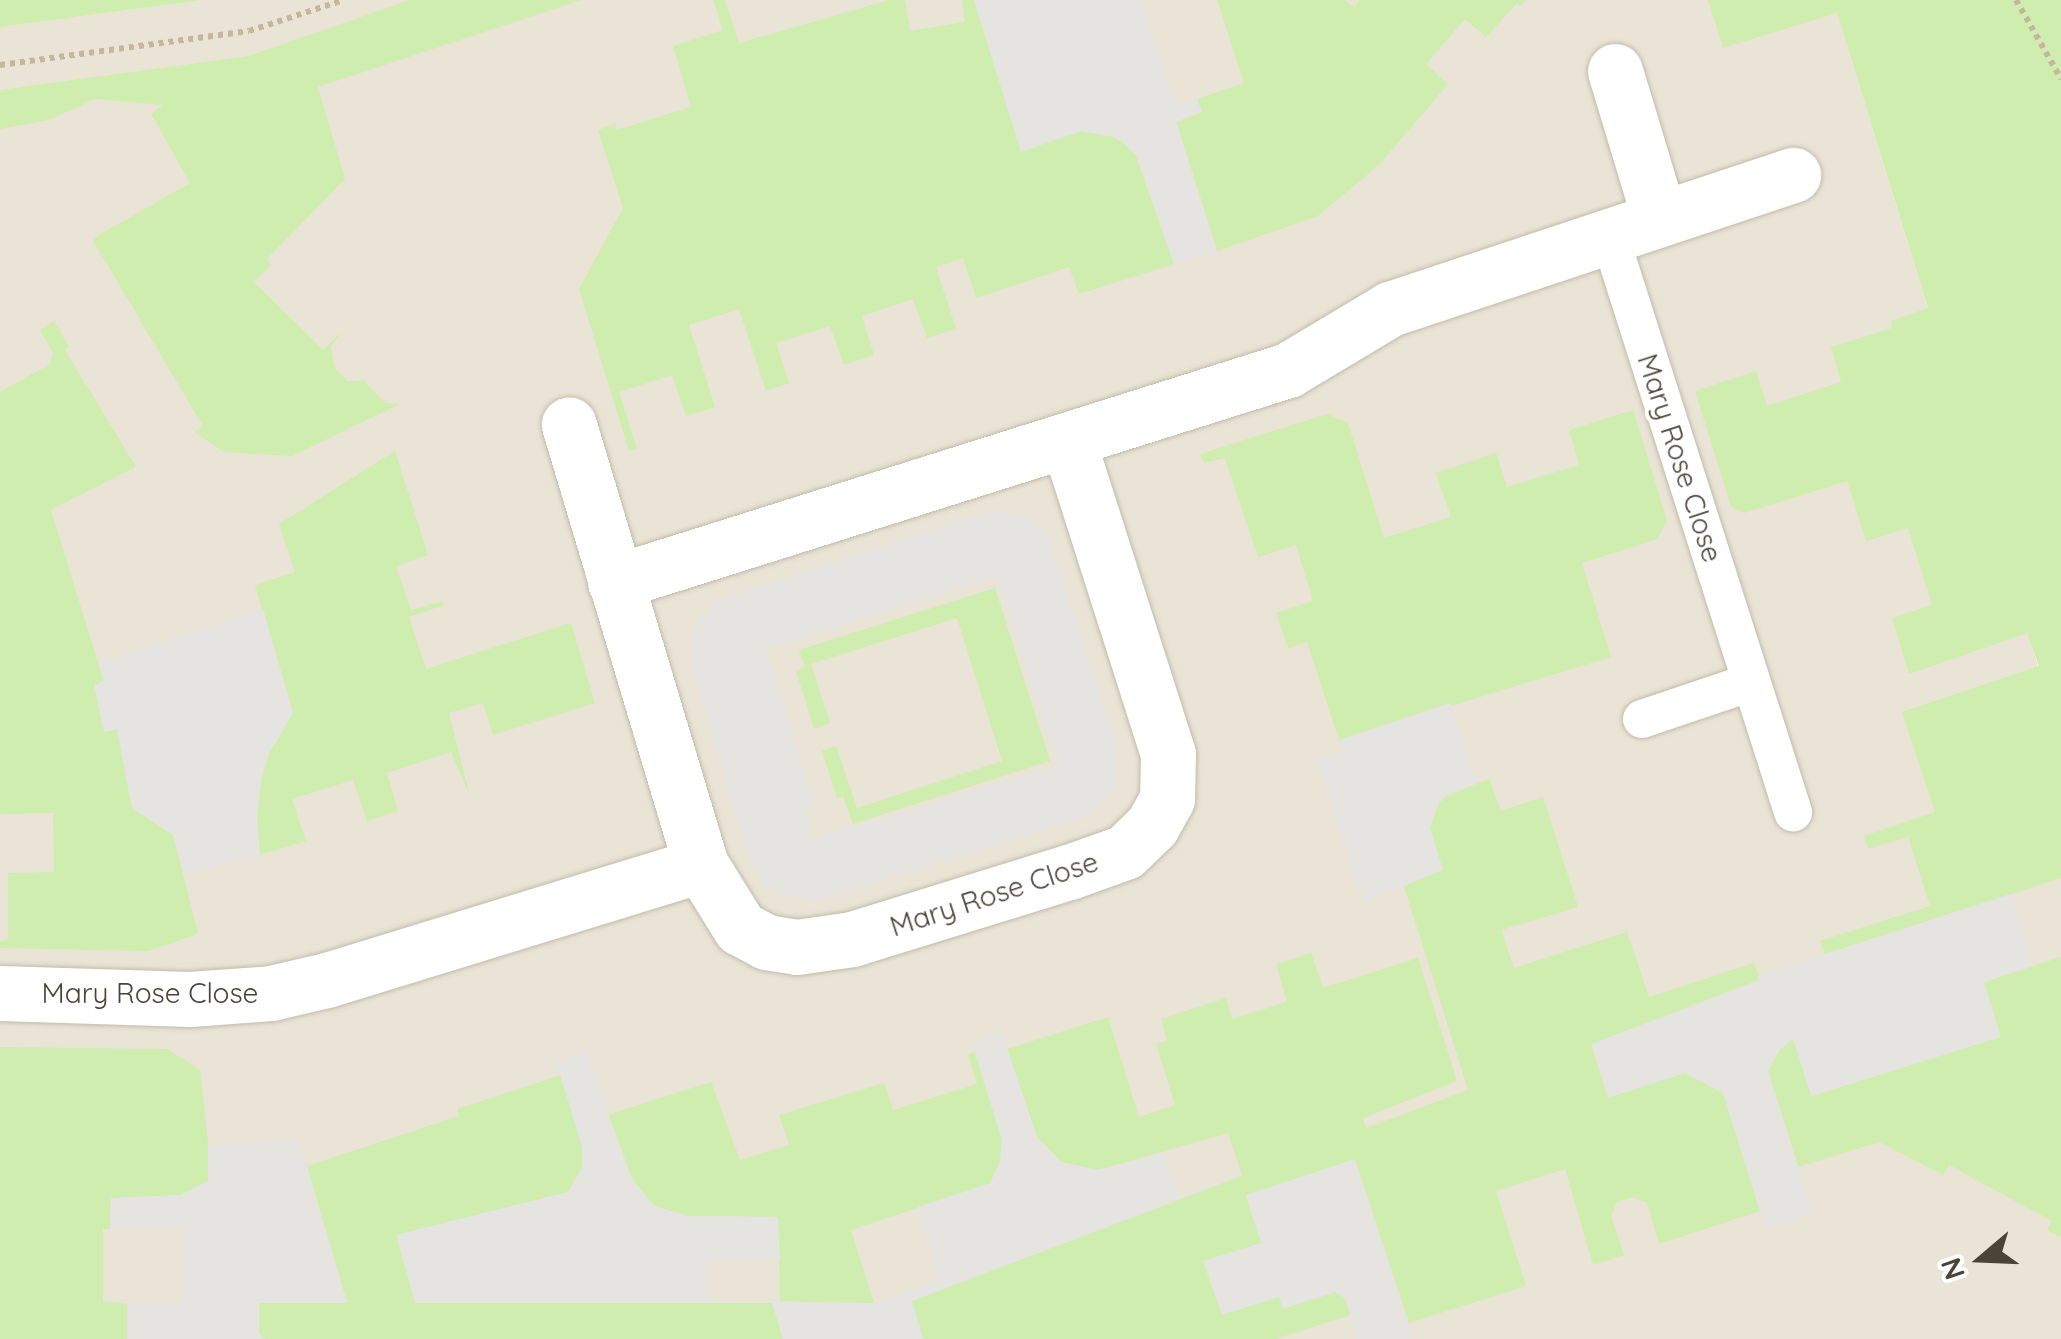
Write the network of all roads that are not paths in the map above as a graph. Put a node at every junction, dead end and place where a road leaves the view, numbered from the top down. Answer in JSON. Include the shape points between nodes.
{"nodes":[{"id":1,"x":1615,"y":70,"type":"dead end"},
{"id":2,"x":1792,"y":175,"type":"dead end"},
{"id":3,"x":1659,"y":217,"type":"junction"},
{"id":4,"x":1609,"y":234,"type":"junction"},
{"id":5,"x":569,"y":424,"type":"dead end"},
{"id":6,"x":1068,"y":440,"type":"junction"},
{"id":7,"x":614,"y":582,"type":"junction"},
{"id":8,"x":1751,"y":682,"type":"junction"},
{"id":9,"x":1642,"y":718,"type":"dead end"},
{"id":10,"x":1793,"y":812,"type":"dead end"},
{"id":11,"x":700,"y":866,"type":"junction"},
{"id":12,"x":0,"y":993,"type":"edge"}],
"edges":[{"from":1,"to":3,"type":"street"},
{"from":2,"to":3,"type":"street"},
{"from":3,"to":4,"type":"street"},
{"from":4,"to":6,"type":"street","via":[[1390,309],[1288,370]]},
{"from":4,"to":8,"type":"lane","name":"Mary Rose Close"},
{"from":5,"to":7,"type":"street","name":"Mary Rose Close"},
{"from":6,"to":7,"type":"street"},
{"from":6,"to":11,"type":"street","name":"Mary Rose Close","via":[[1168,754],[1167,799],[1152,826],[1124,852],[1070,872],[852,939],[797,947],[766,942],[740,928]]},
{"from":7,"to":11,"type":"street","name":"Mary Rose Close"},
{"from":8,"to":9,"type":"lane"},
{"from":8,"to":10,"type":"lane","name":"Mary Rose Close"},
{"from":11,"to":12,"type":"street","name":"Mary Rose Close","via":[[271,993],[190,999]]}]}
